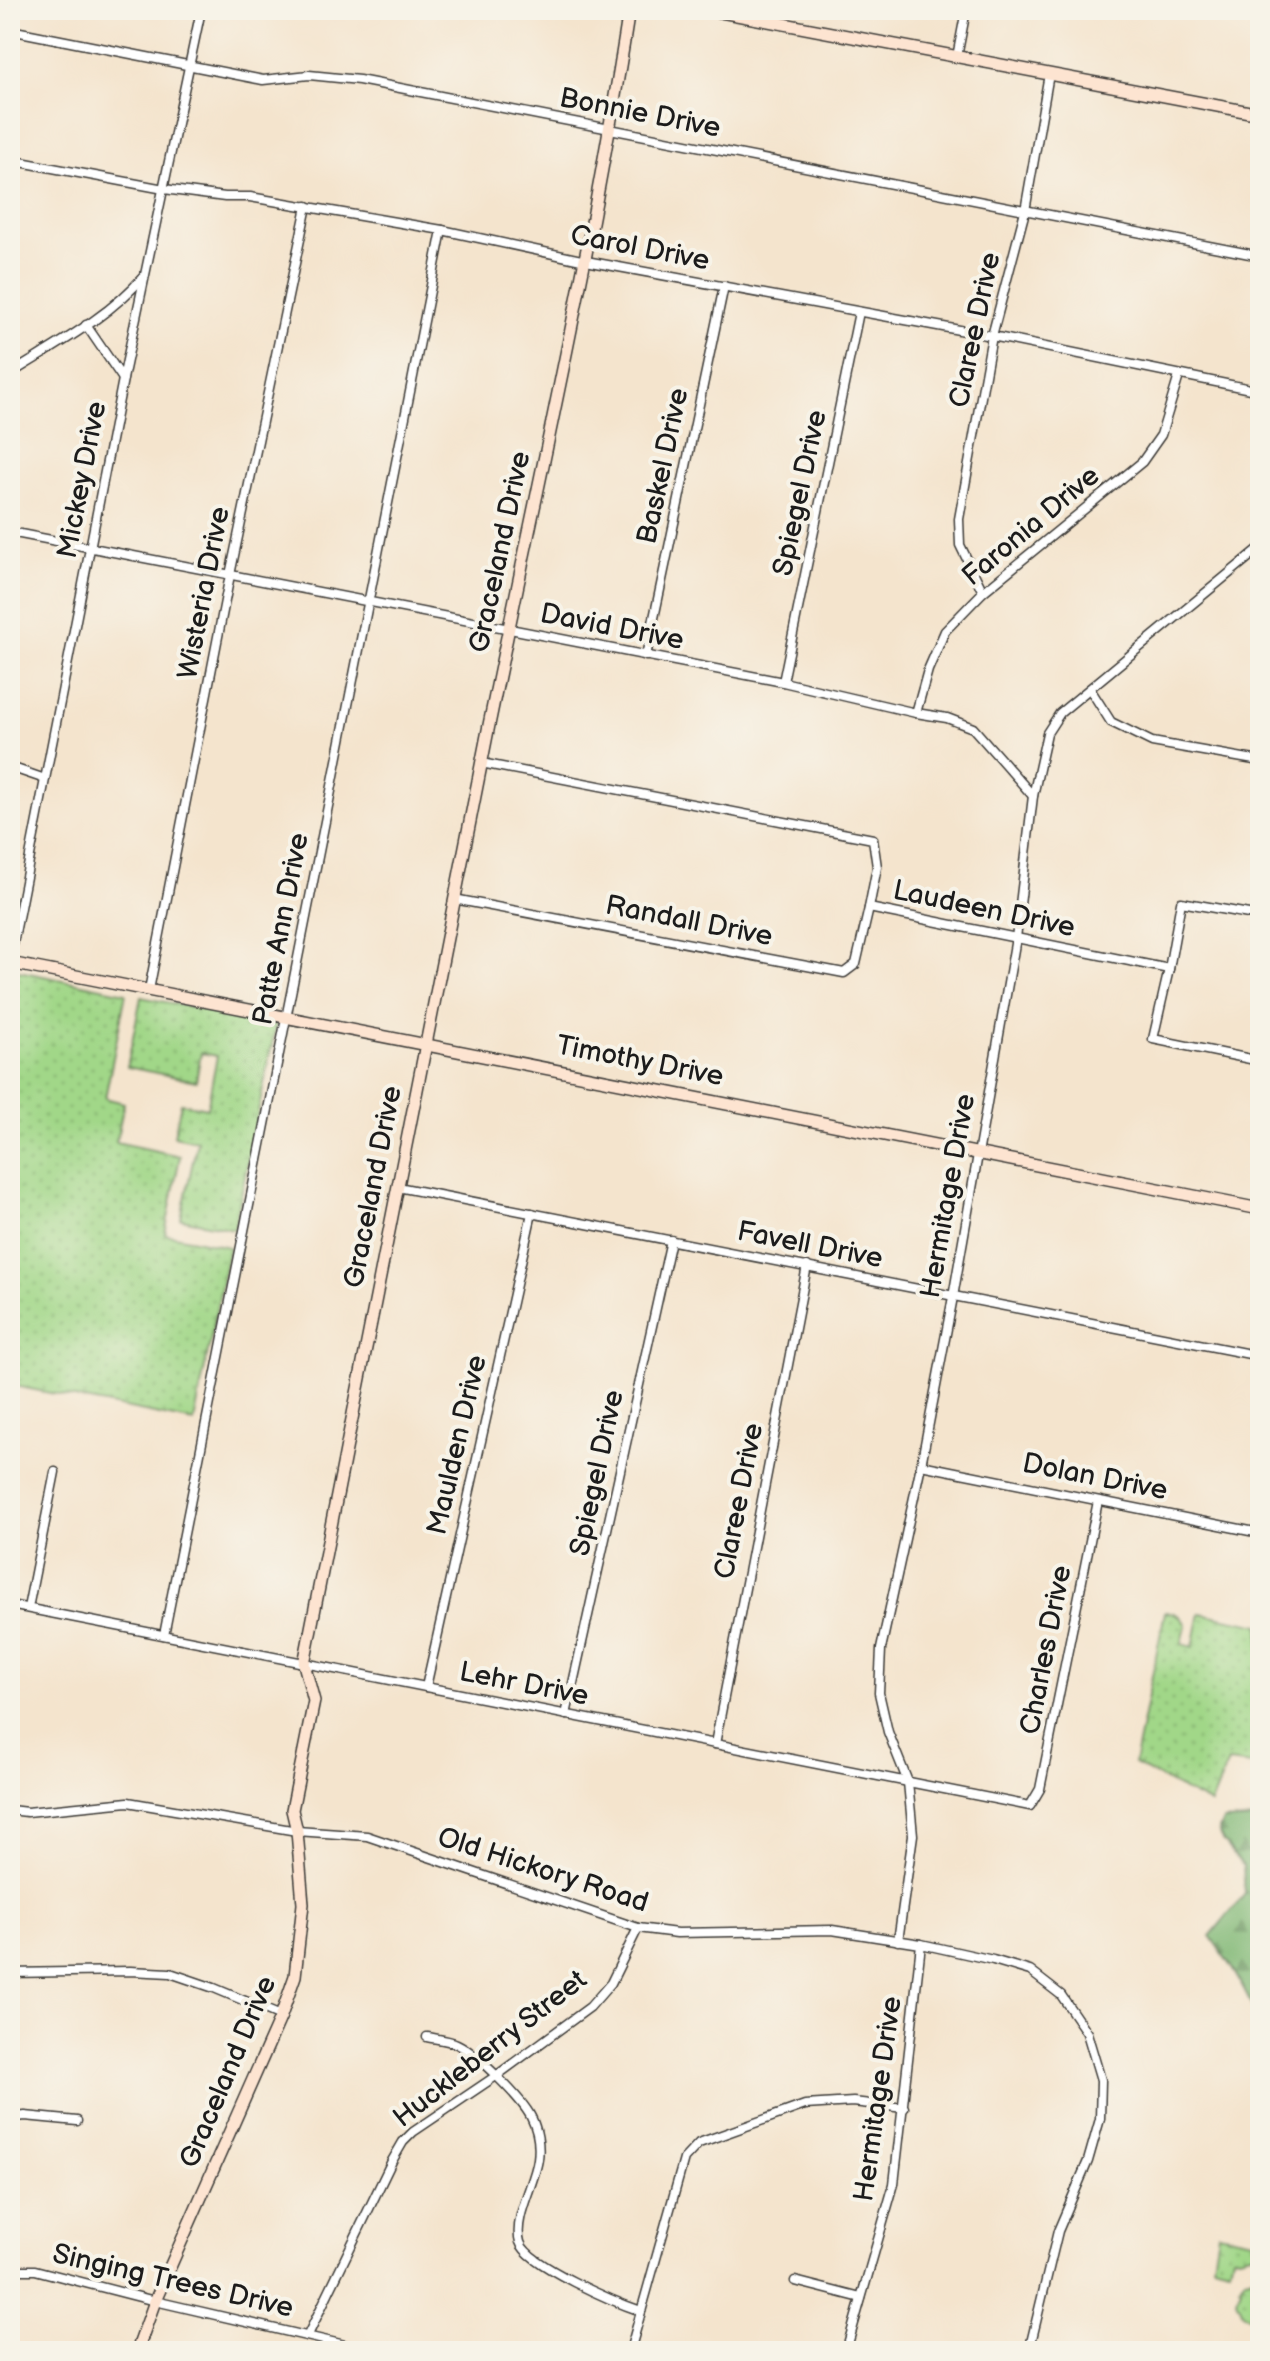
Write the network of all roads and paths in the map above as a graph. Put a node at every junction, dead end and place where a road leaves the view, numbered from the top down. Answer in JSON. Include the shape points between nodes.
{"nodes":[{"id":1,"x":201,"y":10,"type":"edge"},
{"id":2,"x":629,"y":10,"type":"edge"},
{"id":3,"x":710,"y":10,"type":"edge"},
{"id":4,"x":966,"y":10,"type":"edge"},
{"id":5,"x":10,"y":30,"type":"edge"},
{"id":6,"x":957,"y":57,"type":"junction"},
{"id":7,"x":191,"y":66,"type":"junction"},
{"id":8,"x":1049,"y":74,"type":"junction"},
{"id":9,"x":1260,"y":114,"type":"edge"},
{"id":10,"x":610,"y":129,"type":"junction"},
{"id":11,"x":10,"y":160,"type":"edge"},
{"id":12,"x":164,"y":189,"type":"junction"},
{"id":13,"x":307,"y":206,"type":"junction"},
{"id":14,"x":1025,"y":211,"type":"junction"},
{"id":15,"x":442,"y":230,"type":"junction"},
{"id":16,"x":1260,"y":256,"type":"edge"},
{"id":17,"x":586,"y":261,"type":"junction"},
{"id":18,"x":146,"y":273,"type":"junction"},
{"id":19,"x":724,"y":286,"type":"junction"},
{"id":20,"x":859,"y":312,"type":"junction"},
{"id":21,"x":86,"y":325,"type":"junction"},
{"id":22,"x":992,"y":336,"type":"junction"},
{"id":23,"x":10,"y":374,"type":"edge"},
{"id":24,"x":1179,"y":376,"type":"junction"},
{"id":25,"x":123,"y":379,"type":"junction"},
{"id":26,"x":1260,"y":391,"type":"edge"},
{"id":27,"x":10,"y":532,"type":"edge"},
{"id":28,"x":91,"y":548,"type":"junction"},
{"id":29,"x":1260,"y":548,"type":"edge"},
{"id":30,"x":230,"y":575,"type":"junction"},
{"id":31,"x":983,"y":592,"type":"junction"},
{"id":32,"x":369,"y":602,"type":"junction"},
{"id":33,"x":508,"y":629,"type":"junction"},
{"id":34,"x":646,"y":656,"type":"junction"},
{"id":35,"x":783,"y":682,"type":"junction"},
{"id":36,"x":1090,"y":689,"type":"junction"},
{"id":37,"x":916,"y":713,"type":"junction"},
{"id":38,"x":1260,"y":761,"type":"edge"},
{"id":39,"x":481,"y":763,"type":"junction"},
{"id":40,"x":10,"y":764,"type":"edge"},
{"id":41,"x":45,"y":779,"type":"junction"},
{"id":42,"x":1033,"y":796,"type":"junction"},
{"id":43,"x":454,"y":899,"type":"junction"},
{"id":44,"x":869,"y":908,"type":"junction"},
{"id":45,"x":1260,"y":916,"type":"edge"},
{"id":46,"x":1016,"y":938,"type":"junction"},
{"id":47,"x":10,"y":961,"type":"edge"},
{"id":48,"x":1169,"y":969,"type":"junction"},
{"id":49,"x":149,"y":990,"type":"junction"},
{"id":50,"x":286,"y":1016,"type":"junction"},
{"id":51,"x":425,"y":1043,"type":"junction"},
{"id":52,"x":1260,"y":1061,"type":"edge"},
{"id":53,"x":977,"y":1153,"type":"junction"},
{"id":54,"x":398,"y":1187,"type":"junction"},
{"id":55,"x":1260,"y":1209,"type":"edge"},
{"id":56,"x":532,"y":1213,"type":"junction"},
{"id":57,"x":671,"y":1240,"type":"junction"},
{"id":58,"x":807,"y":1266,"type":"junction"},
{"id":59,"x":953,"y":1297,"type":"junction"},
{"id":60,"x":1260,"y":1356,"type":"edge"},
{"id":61,"x":921,"y":1465,"type":"junction"},
{"id":62,"x":55,"y":1472,"type":"dead end"},
{"id":63,"x":1098,"y":1501,"type":"junction"},
{"id":64,"x":1260,"y":1533,"type":"edge"},
{"id":65,"x":10,"y":1605,"type":"edge"},
{"id":66,"x":28,"y":1608,"type":"junction"},
{"id":67,"x":164,"y":1635,"type":"junction"},
{"id":68,"x":304,"y":1664,"type":"junction"},
{"id":69,"x":426,"y":1687,"type":"junction"},
{"id":70,"x":566,"y":1715,"type":"junction"},
{"id":71,"x":715,"y":1744,"type":"junction"},
{"id":72,"x":908,"y":1782,"type":"junction"},
{"id":73,"x":1030,"y":1806,"type":"joint"},
{"id":74,"x":10,"y":1810,"type":"edge"},
{"id":75,"x":297,"y":1831,"type":"junction"},
{"id":76,"x":638,"y":1928,"type":"junction"},
{"id":77,"x":898,"y":1941,"type":"junction"},
{"id":78,"x":921,"y":1944,"type":"junction"},
{"id":79,"x":10,"y":1973,"type":"edge"},
{"id":80,"x":281,"y":2016,"type":"junction"},
{"id":81,"x":427,"y":2037,"type":"dead end"},
{"id":82,"x":496,"y":2076,"type":"junction"},
{"id":83,"x":904,"y":2108,"type":"junction"},
{"id":84,"x":10,"y":2118,"type":"edge"},
{"id":85,"x":77,"y":2121,"type":"dead end"},
{"id":86,"x":10,"y":2270,"type":"edge"},
{"id":87,"x":795,"y":2281,"type":"dead end"},
{"id":88,"x":861,"y":2298,"type":"junction"},
{"id":89,"x":155,"y":2301,"type":"junction"},
{"id":90,"x":641,"y":2311,"type":"junction"},
{"id":91,"x":308,"y":2335,"type":"junction"},
{"id":92,"x":137,"y":2351,"type":"edge"},
{"id":93,"x":371,"y":2351,"type":"edge"},
{"id":94,"x":630,"y":2351,"type":"edge"},
{"id":95,"x":846,"y":2351,"type":"edge"},
{"id":96,"x":1029,"y":2351,"type":"edge"}],
"edges":[{"from":1,"to":7,"type":"street","name":"Mickey Drive"},
{"from":2,"to":10,"type":"street","name":"Graceland Drive"},
{"from":3,"to":6,"type":"street"},
{"from":4,"to":6,"type":"street"},
{"from":5,"to":7,"type":"street","name":"Bonnie Drive"},
{"from":6,"to":8,"type":"street"},
{"from":7,"to":10,"type":"street","name":"Bonnie Drive","via":[[263,80],[309,75],[359,80]]},
{"from":7,"to":12,"type":"street","name":"Mickey Drive"},
{"from":8,"to":9,"type":"street"},
{"from":8,"to":14,"type":"street","name":"Claree Drive"},
{"from":10,"to":14,"type":"street","name":"Bonnie Drive"},
{"from":10,"to":17,"type":"street","name":"Graceland Drive"},
{"from":11,"to":12,"type":"street","name":"Carol Drive"},
{"from":12,"to":13,"type":"street","name":"Carol Drive"},
{"from":12,"to":18,"type":"street","name":"Mickey Drive"},
{"from":13,"to":15,"type":"street","name":"Carol Drive"},
{"from":13,"to":30,"type":"street","name":"Wisteria Drive"},
{"from":14,"to":16,"type":"street","name":"Bonnie Drive"},
{"from":14,"to":22,"type":"street","name":"Claree Drive"},
{"from":15,"to":17,"type":"street","name":"Carol Drive"},
{"from":15,"to":32,"type":"street","name":"Patte Ann Drive"},
{"from":17,"to":19,"type":"street","name":"Carol Drive"},
{"from":17,"to":33,"type":"street","name":"Graceland Drive"},
{"from":18,"to":21,"type":"street","via":[[132,291]]},
{"from":18,"to":25,"type":"street","name":"Mickey Drive"},
{"from":19,"to":20,"type":"street","name":"Carol Drive"},
{"from":19,"to":34,"type":"street","name":"Baskel Drive"},
{"from":20,"to":22,"type":"street","name":"Carol Drive"},
{"from":20,"to":35,"type":"street","name":"Spiegel Drive"},
{"from":21,"to":23,"type":"street"},
{"from":21,"to":25,"type":"street"},
{"from":22,"to":24,"type":"street","name":"Carol Drive"},
{"from":22,"to":31,"type":"street","name":"Claree Drive","via":[[959,519],[960,545]]},
{"from":24,"to":26,"type":"street","name":"Carol Drive"},
{"from":24,"to":31,"type":"street","name":"Faronia Drive","via":[[1161,435],[1142,462]]},
{"from":25,"to":28,"type":"street","name":"Mickey Drive"},
{"from":27,"to":28,"type":"street","name":"David Drive"},
{"from":28,"to":30,"type":"street","name":"David Drive"},
{"from":28,"to":41,"type":"street","name":"Mickey Drive"},
{"from":29,"to":36,"type":"street","name":"Hermitage Drive"},
{"from":30,"to":32,"type":"street","name":"David Drive"},
{"from":30,"to":49,"type":"street","name":"Wisteria Drive"},
{"from":31,"to":37,"type":"street","name":"Faronia Drive","via":[[945,631]]},
{"from":32,"to":33,"type":"street","name":"David Drive"},
{"from":32,"to":50,"type":"street","name":"Patte Ann Drive"},
{"from":33,"to":34,"type":"street","name":"David Drive"},
{"from":33,"to":39,"type":"street","name":"Graceland Drive"},
{"from":34,"to":35,"type":"street","name":"David Drive"},
{"from":35,"to":37,"type":"street","name":"David Drive"},
{"from":36,"to":38,"type":"street","via":[[1111,722],[1152,742]]},
{"from":36,"to":42,"type":"street","name":"Hermitage Drive","via":[[1060,713],[1047,733]]},
{"from":37,"to":42,"type":"street","name":"David Drive","via":[[973,728]]},
{"from":39,"to":43,"type":"street","name":"Graceland Drive"},
{"from":39,"to":44,"type":"street","name":"Laudeen Drive","via":[[873,839],[877,867]]},
{"from":40,"to":41,"type":"street"},
{"from":41,"to":47,"type":"street","name":"Mickey Drive"},
{"from":42,"to":46,"type":"street","name":"Hermitage Drive"},
{"from":43,"to":44,"type":"street","name":"Randall Drive","via":[[844,973],[856,964]]},
{"from":43,"to":51,"type":"street","name":"Graceland Drive"},
{"from":44,"to":46,"type":"street","name":"Laudeen Drive"},
{"from":45,"to":48,"type":"street","via":[[1181,902]]},
{"from":46,"to":48,"type":"street","name":"Laudeen Drive"},
{"from":46,"to":53,"type":"street","name":"Hermitage Drive"},
{"from":47,"to":49,"type":"street","name":"Timothy Drive"},
{"from":48,"to":52,"type":"street","via":[[1153,1039]]},
{"from":49,"to":50,"type":"street","name":"Timothy Drive"},
{"from":50,"to":51,"type":"street","name":"Timothy Drive"},
{"from":50,"to":67,"type":"street","name":"Patte Ann Drive"},
{"from":51,"to":53,"type":"street","name":"Timothy Drive"},
{"from":51,"to":54,"type":"street","name":"Graceland Drive"},
{"from":53,"to":55,"type":"street","name":"Timothy Drive"},
{"from":53,"to":59,"type":"street","name":"Hermitage Drive"},
{"from":54,"to":56,"type":"street","name":"Favell Drive"},
{"from":54,"to":68,"type":"street","name":"Graceland Drive"},
{"from":56,"to":57,"type":"street","name":"Favell Drive"},
{"from":56,"to":69,"type":"street","name":"Maulden Drive"},
{"from":57,"to":58,"type":"street","name":"Favell Drive"},
{"from":57,"to":70,"type":"street","name":"Spiegel Drive"},
{"from":58,"to":59,"type":"street","name":"Favell Drive"},
{"from":58,"to":71,"type":"street","name":"Claree Drive"},
{"from":59,"to":60,"type":"street","name":"Favell Drive"},
{"from":59,"to":61,"type":"street","name":"Hermitage Drive"},
{"from":61,"to":63,"type":"street","name":"Dolan Drive"},
{"from":61,"to":72,"type":"street","name":"Hermitage Drive","via":[[881,1649],[879,1693]]},
{"from":62,"to":66,"type":"street"},
{"from":63,"to":64,"type":"street","name":"Dolan Drive"},
{"from":63,"to":73,"type":"street","name":"Charles Drive","via":[[1040,1789]]},
{"from":65,"to":66,"type":"street","name":"Lehr Drive"},
{"from":66,"to":67,"type":"street","name":"Lehr Drive"},
{"from":67,"to":68,"type":"street","name":"Lehr Drive"},
{"from":68,"to":69,"type":"street","name":"Lehr Drive"},
{"from":68,"to":75,"type":"street","name":"Graceland Drive","via":[[314,1701],[292,1810]]},
{"from":69,"to":70,"type":"street","name":"Lehr Drive"},
{"from":70,"to":71,"type":"street","name":"Lehr Drive"},
{"from":71,"to":72,"type":"street","name":"Lehr Drive"},
{"from":72,"to":73,"type":"street","name":"Lehr Drive"},
{"from":72,"to":77,"type":"street","name":"Hermitage Drive","via":[[913,1835]]},
{"from":74,"to":75,"type":"street","name":"Old Hickory Road","via":[[128,1802]]},
{"from":75,"to":76,"type":"street","name":"Old Hickory Road","via":[[367,1836]]},
{"from":75,"to":80,"type":"street","name":"Graceland Drive","via":[[303,1904],[295,1976]]},
{"from":76,"to":77,"type":"street","name":"Old Hickory Road","via":[[677,1933],[832,1930]]},
{"from":76,"to":82,"type":"street","name":"Huckleberry Street","via":[[611,1983],[590,2007]]},
{"from":77,"to":78,"type":"street","name":"Old Hickory Road"},
{"from":78,"to":83,"type":"street","name":"Hermitage Drive"},
{"from":78,"to":96,"type":"street","name":"Old Hickory Road","via":[[993,1960],[1041,1979],[1061,1995],[1087,2033],[1101,2080],[1100,2119],[1058,2231]]},
{"from":79,"to":80,"type":"street","via":[[170,1973]]},
{"from":80,"to":89,"type":"street","name":"Graceland Drive"},
{"from":81,"to":82,"type":"street","via":[[475,2054]]},
{"from":82,"to":90,"type":"street","via":[[530,2115],[538,2137],[538,2159],[519,2224],[520,2243],[532,2259]]},
{"from":82,"to":91,"type":"street","name":"Huckleberry Street","via":[[403,2142]]},
{"from":83,"to":88,"type":"street","name":"Hermitage Drive","via":[[894,2184]]},
{"from":83,"to":90,"type":"street","via":[[853,2102],[805,2105],[699,2143],[684,2159]]},
{"from":84,"to":85,"type":"street"},
{"from":86,"to":89,"type":"street","name":"Singing Trees Drive","via":[[35,2270]]},
{"from":87,"to":88,"type":"street"},
{"from":88,"to":95,"type":"street","name":"Hermitage Drive"},
{"from":89,"to":91,"type":"street","name":"Singing Trees Drive"},
{"from":89,"to":92,"type":"street","name":"Graceland Drive"},
{"from":90,"to":94,"type":"street"},
{"from":91,"to":93,"type":"street","name":"Singing Trees Drive"}]}
